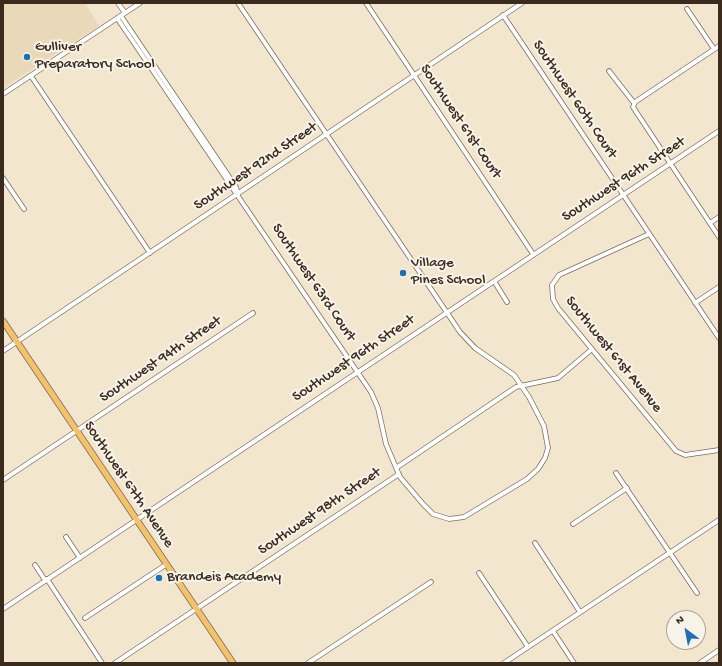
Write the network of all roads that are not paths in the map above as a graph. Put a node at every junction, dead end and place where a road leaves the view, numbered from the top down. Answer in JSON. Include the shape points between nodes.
{"nodes":[{"id":1,"x":118,"y":3,"type":"edge"},
{"id":2,"x":140,"y":3,"type":"edge"},
{"id":3,"x":238,"y":3,"type":"edge"},
{"id":4,"x":366,"y":3,"type":"edge"},
{"id":5,"x":522,"y":3,"type":"edge"},
{"id":6,"x":687,"y":9,"type":"dead end"},
{"id":7,"x":125,"y":13,"type":"junction"},
{"id":8,"x":503,"y":15,"type":"junction"},
{"id":9,"x":119,"y":17,"type":"junction"},
{"id":10,"x":719,"y":46,"type":"edge"},
{"id":11,"x":714,"y":49,"type":"junction"},
{"id":12,"x":610,"y":71,"type":"dead end"},
{"id":13,"x":30,"y":76,"type":"junction"},
{"id":14,"x":414,"y":76,"type":"junction"},
{"id":15,"x":3,"y":94,"type":"edge"},
{"id":16,"x":633,"y":104,"type":"junction"},
{"id":17,"x":719,"y":131,"type":"edge"},
{"id":18,"x":326,"y":135,"type":"junction"},
{"id":19,"x":670,"y":163,"type":"junction"},
{"id":20,"x":3,"y":178,"type":"edge"},
{"id":21,"x":238,"y":194,"type":"junction"},
{"id":22,"x":623,"y":194,"type":"junction"},
{"id":23,"x":24,"y":209,"type":"dead end"},
{"id":24,"x":719,"y":217,"type":"edge"},
{"id":25,"x":710,"y":224,"type":"junction"},
{"id":26,"x":649,"y":234,"type":"junction"},
{"id":27,"x":719,"y":237,"type":"edge"},
{"id":28,"x":150,"y":253,"type":"junction"},
{"id":29,"x":533,"y":254,"type":"junction"},
{"id":30,"x":494,"y":281,"type":"junction"},
{"id":31,"x":719,"y":288,"type":"edge"},
{"id":32,"x":507,"y":302,"type":"dead end"},
{"id":33,"x":696,"y":303,"type":"junction"},
{"id":34,"x":446,"y":312,"type":"junction"},
{"id":35,"x":253,"y":313,"type":"dead end"},
{"id":36,"x":3,"y":321,"type":"edge"},
{"id":37,"x":719,"y":338,"type":"edge"},
{"id":38,"x":17,"y":342,"type":"junction"},
{"id":39,"x":592,"y":349,"type":"junction"},
{"id":40,"x":3,"y":351,"type":"edge"},
{"id":41,"x":357,"y":371,"type":"junction"},
{"id":42,"x":522,"y":385,"type":"junction"},
{"id":43,"x":77,"y":430,"type":"junction"},
{"id":44,"x":719,"y":450,"type":"edge"},
{"id":45,"x":396,"y":468,"type":"junction"},
{"id":46,"x":616,"y":472,"type":"dead end"},
{"id":47,"x":399,"y":474,"type":"junction"},
{"id":48,"x":3,"y":480,"type":"edge"},
{"id":49,"x":626,"y":488,"type":"junction"},
{"id":50,"x":136,"y":519,"type":"junction"},
{"id":51,"x":719,"y":520,"type":"edge"},
{"id":52,"x":573,"y":524,"type":"dead end"},
{"id":53,"x":66,"y":538,"type":"dead end"},
{"id":54,"x":535,"y":543,"type":"dead end"},
{"id":55,"x":669,"y":553,"type":"junction"},
{"id":56,"x":80,"y":558,"type":"junction"},
{"id":57,"x":167,"y":564,"type":"junction"},
{"id":58,"x":35,"y":565,"type":"dead end"},
{"id":59,"x":479,"y":573,"type":"dead end"},
{"id":60,"x":46,"y":580,"type":"junction"},
{"id":61,"x":431,"y":582,"type":"dead end"},
{"id":62,"x":696,"y":593,"type":"dead end"},
{"id":63,"x":3,"y":609,"type":"edge"},
{"id":64,"x":196,"y":609,"type":"junction"},
{"id":65,"x":580,"y":612,"type":"junction"},
{"id":66,"x":85,"y":618,"type":"dead end"},
{"id":67,"x":553,"y":631,"type":"junction"},
{"id":68,"x":528,"y":647,"type":"junction"},
{"id":69,"x":719,"y":650,"type":"edge"},
{"id":70,"x":102,"y":663,"type":"edge"},
{"id":71,"x":115,"y":663,"type":"edge"},
{"id":72,"x":233,"y":663,"type":"edge"},
{"id":73,"x":308,"y":663,"type":"edge"},
{"id":74,"x":504,"y":663,"type":"edge"},
{"id":75,"x":574,"y":663,"type":"edge"},
{"id":76,"x":700,"y":663,"type":"edge"}],
"edges":[{"from":1,"to":7,"type":"street"},
{"from":2,"to":7,"type":"street"},
{"from":3,"to":18,"type":"street"},
{"from":4,"to":14,"type":"street","name":"Southwest 61st Court"},
{"from":5,"to":8,"type":"street","name":"Southwest 92nd Street"},
{"from":6,"to":11,"type":"street"},
{"from":7,"to":9,"type":"street"},
{"from":8,"to":14,"type":"street","name":"Southwest 92nd Street"},
{"from":8,"to":22,"type":"street","name":"Southwest 60th Court"},
{"from":9,"to":13,"type":"street"},
{"from":9,"to":21,"type":"street","name":"Southwest 63rd Court"},
{"from":10,"to":11,"type":"street"},
{"from":11,"to":16,"type":"street"},
{"from":12,"to":16,"type":"street"},
{"from":13,"to":15,"type":"street"},
{"from":13,"to":28,"type":"street"},
{"from":14,"to":18,"type":"street","name":"Southwest 92nd Street"},
{"from":14,"to":29,"type":"street","name":"Southwest 61st Court"},
{"from":16,"to":19,"type":"street","via":[[634,110]]},
{"from":17,"to":19,"type":"street","name":"Southwest 96th Street"},
{"from":18,"to":21,"type":"street","name":"Southwest 92nd Street"},
{"from":18,"to":34,"type":"street"},
{"from":19,"to":22,"type":"street","name":"Southwest 96th Street"},
{"from":19,"to":25,"type":"street"},
{"from":20,"to":23,"type":"street"},
{"from":21,"to":28,"type":"street","name":"Southwest 92nd Street"},
{"from":21,"to":41,"type":"street","name":"Southwest 63rd Court"},
{"from":22,"to":26,"type":"street","name":"Southwest 60th Court"},
{"from":22,"to":29,"type":"street","name":"Southwest 96th Street"},
{"from":24,"to":25,"type":"street"},
{"from":25,"to":27,"type":"street"},
{"from":26,"to":33,"type":"street","name":"Southwest 60th Court"},
{"from":26,"to":39,"type":"street","name":"Southwest 61st Avenue","via":[[563,273],[553,282],[551,292],[554,302]]},
{"from":28,"to":38,"type":"street","name":"Southwest 92nd Street"},
{"from":29,"to":30,"type":"street","name":"Southwest 96th Street"},
{"from":30,"to":32,"type":"street"},
{"from":30,"to":34,"type":"street","name":"Southwest 96th Street"},
{"from":31,"to":33,"type":"street"},
{"from":33,"to":37,"type":"street","name":"Southwest 60th Court"},
{"from":34,"to":41,"type":"street","name":"Southwest 96th Street"},
{"from":34,"to":42,"type":"street","via":[[471,345],[504,367]]},
{"from":35,"to":43,"type":"street","name":"Southwest 94th Street"},
{"from":36,"to":38,"type":"main road","name":"Southwest 67th Avenue"},
{"from":38,"to":40,"type":"street","name":"Southwest 92nd Street"},
{"from":38,"to":43,"type":"main road","name":"Southwest 67th Avenue"},
{"from":39,"to":42,"type":"street","name":"Southwest 98th Street","via":[[556,379]]},
{"from":39,"to":44,"type":"street","name":"Southwest 61st Avenue","via":[[676,451],[685,455]]},
{"from":41,"to":45,"type":"street","name":"Southwest 63rd Court","via":[[374,399],[384,438]]},
{"from":41,"to":50,"type":"street","name":"Southwest 96th Street"},
{"from":42,"to":45,"type":"street","name":"Southwest 98th Street"},
{"from":42,"to":47,"type":"street","name":"Southwest 63rd Court","via":[[546,429],[548,448],[544,461],[535,473],[470,514],[453,519],[431,512]]},
{"from":43,"to":48,"type":"street","name":"Southwest 94th Street"},
{"from":43,"to":50,"type":"main road","name":"Southwest 67th Avenue"},
{"from":45,"to":47,"type":"street","name":"Southwest 63rd Court"},
{"from":46,"to":49,"type":"street"},
{"from":47,"to":64,"type":"street","name":"Southwest 98th Street"},
{"from":49,"to":52,"type":"street"},
{"from":49,"to":55,"type":"street"},
{"from":50,"to":56,"type":"street","name":"Southwest 96th Street"},
{"from":50,"to":57,"type":"main road","name":"Southwest 67th Avenue"},
{"from":51,"to":55,"type":"street"},
{"from":53,"to":56,"type":"street"},
{"from":54,"to":65,"type":"street"},
{"from":55,"to":62,"type":"street"},
{"from":55,"to":65,"type":"street"},
{"from":56,"to":60,"type":"street","name":"Southwest 96th Street"},
{"from":57,"to":64,"type":"main road","name":"Southwest 67th Avenue"},
{"from":57,"to":66,"type":"street"},
{"from":58,"to":60,"type":"street"},
{"from":59,"to":68,"type":"street"},
{"from":60,"to":63,"type":"street","name":"Southwest 96th Street"},
{"from":60,"to":70,"type":"street"},
{"from":61,"to":73,"type":"street"},
{"from":64,"to":71,"type":"street","name":"Southwest 98th Street"},
{"from":64,"to":72,"type":"main road","name":"Southwest 67th Avenue"},
{"from":65,"to":67,"type":"street"},
{"from":67,"to":68,"type":"street"},
{"from":67,"to":75,"type":"street"},
{"from":68,"to":74,"type":"street"},
{"from":69,"to":76,"type":"street"}]}
